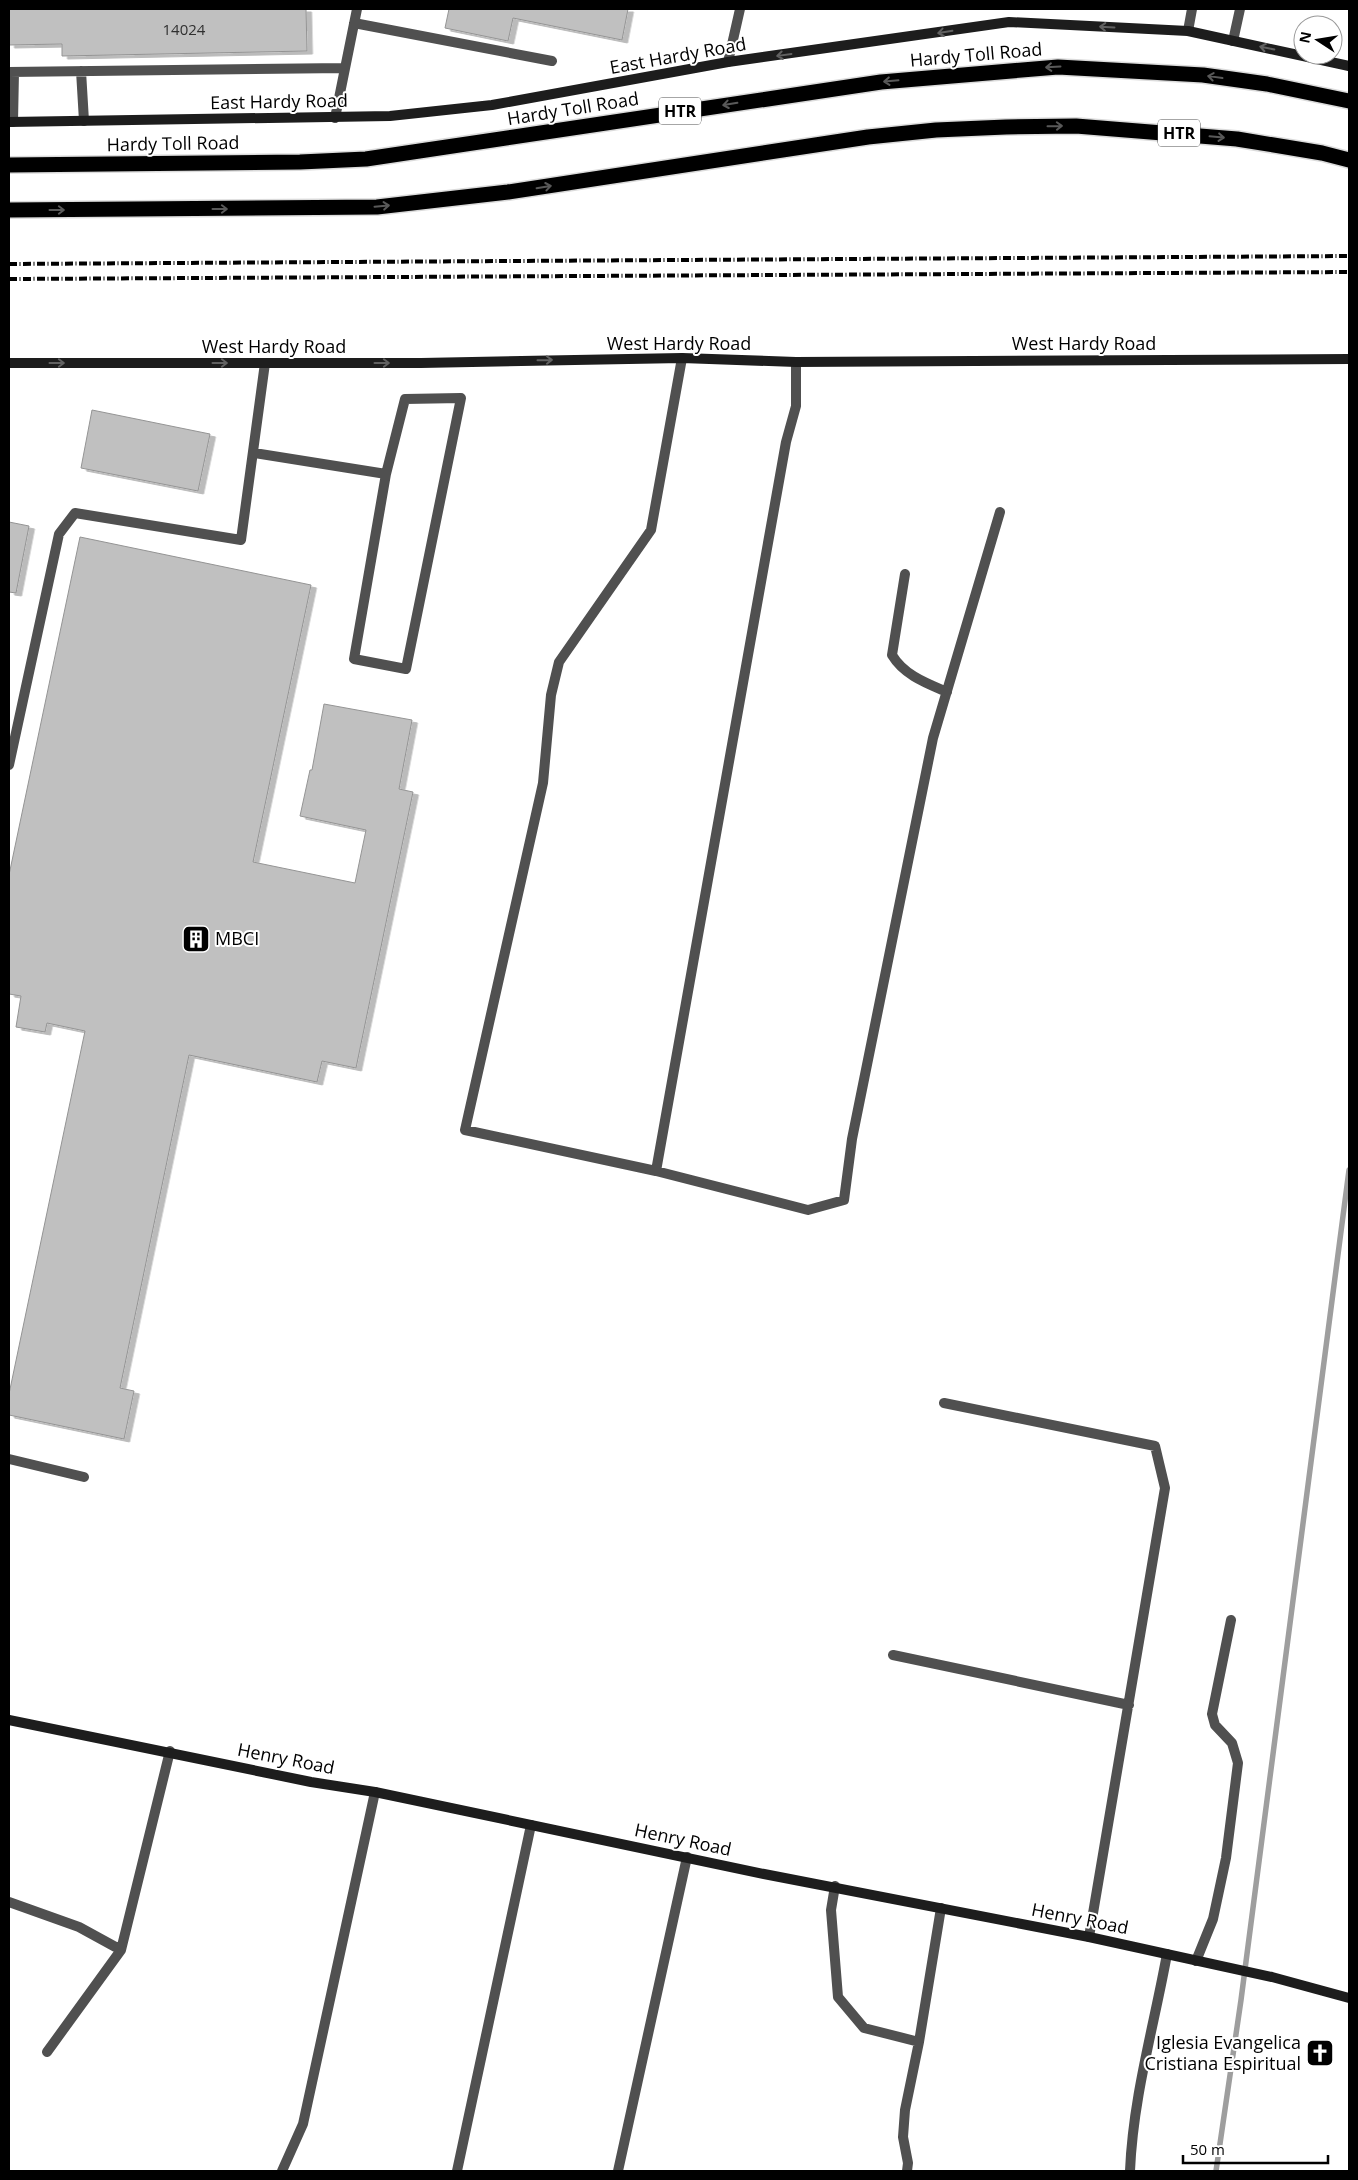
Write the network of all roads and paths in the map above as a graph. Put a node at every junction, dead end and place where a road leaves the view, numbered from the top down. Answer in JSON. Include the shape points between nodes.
{"nodes":[{"id":1,"x":357,"y":9,"type":"edge"},
{"id":2,"x":740,"y":9,"type":"edge"},
{"id":3,"x":1192,"y":9,"type":"edge"},
{"id":4,"x":1240,"y":9,"type":"edge"},
{"id":5,"x":354,"y":23,"type":"junction"},
{"id":6,"x":1188,"y":31,"type":"junction"},
{"id":7,"x":1233,"y":41,"type":"junction"},
{"id":8,"x":552,"y":61,"type":"dead end"},
{"id":9,"x":728,"y":62,"type":"junction"},
{"id":10,"x":1349,"y":66,"type":"edge"},
{"id":11,"x":345,"y":68,"type":"junction"},
{"id":12,"x":81,"y":71,"type":"junction"},
{"id":13,"x":11,"y":72,"type":"edge"},
{"id":14,"x":1349,"y":101,"type":"edge"},
{"id":15,"x":336,"y":118,"type":"junction"},
{"id":16,"x":84,"y":121,"type":"junction"},
{"id":17,"x":11,"y":122,"type":"edge"},
{"id":18,"x":1349,"y":160,"type":"edge"},
{"id":19,"x":9,"y":165,"type":"edge"},
{"id":20,"x":9,"y":210,"type":"edge"},
{"id":21,"x":682,"y":358,"type":"junction"},
{"id":22,"x":1349,"y":359,"type":"edge"},
{"id":23,"x":796,"y":362,"type":"junction"},
{"id":24,"x":9,"y":363,"type":"edge"},
{"id":25,"x":265,"y":363,"type":"junction"},
{"id":26,"x":254,"y":453,"type":"junction"},
{"id":27,"x":386,"y":474,"type":"junction"},
{"id":28,"x":1000,"y":512,"type":"dead end"},
{"id":29,"x":905,"y":574,"type":"dead end"},
{"id":30,"x":947,"y":692,"type":"junction"},
{"id":31,"x":9,"y":765,"type":"edge"},
{"id":32,"x":656,"y":1171,"type":"junction"},
{"id":33,"x":944,"y":1403,"type":"dead end"},
{"id":34,"x":9,"y":1458,"type":"edge"},
{"id":35,"x":84,"y":1477,"type":"dead end"},
{"id":36,"x":1230,"y":1620,"type":"dead end"},
{"id":37,"x":893,"y":1655,"type":"dead end"},
{"id":38,"x":1129,"y":1705,"type":"junction"},
{"id":39,"x":9,"y":1720,"type":"edge"},
{"id":40,"x":170,"y":1751,"type":"junction"},
{"id":41,"x":375,"y":1792,"type":"junction"},
{"id":42,"x":531,"y":1825,"type":"junction"},
{"id":43,"x":687,"y":1857,"type":"junction"},
{"id":44,"x":835,"y":1886,"type":"junction"},
{"id":45,"x":9,"y":1902,"type":"edge"},
{"id":46,"x":941,"y":1908,"type":"junction"},
{"id":47,"x":1089,"y":1937,"type":"junction"},
{"id":48,"x":121,"y":1950,"type":"junction"},
{"id":49,"x":1167,"y":1954,"type":"junction"},
{"id":50,"x":1196,"y":1961,"type":"junction"},
{"id":51,"x":1349,"y":1998,"type":"edge"},
{"id":52,"x":919,"y":2042,"type":"junction"},
{"id":53,"x":47,"y":2052,"type":"dead end"},
{"id":54,"x":282,"y":2171,"type":"edge"},
{"id":55,"x":457,"y":2171,"type":"edge"},
{"id":56,"x":618,"y":2171,"type":"edge"},
{"id":57,"x":907,"y":2171,"type":"edge"},
{"id":58,"x":1130,"y":2171,"type":"edge"}],
"edges":[{"from":1,"to":5,"type":"lane"},
{"from":2,"to":9,"type":"lane"},
{"from":3,"to":6,"type":"lane"},
{"from":4,"to":7,"type":"lane"},
{"from":5,"to":8,"type":"lane"},
{"from":5,"to":11,"type":"lane"},
{"from":6,"to":7,"type":"main road","name":"East Hardy Road"},
{"from":6,"to":9,"type":"main road","name":"East Hardy Road","one_way":true,"via":[[1008,22]]},
{"from":10,"to":7,"type":"main road","name":"East Hardy Road","one_way":true},
{"from":9,"to":15,"type":"main road","name":"East Hardy Road","via":[[492,105]]},
{"from":11,"to":12,"type":"lane"},
{"from":11,"to":15,"type":"lane"},
{"from":12,"to":13,"type":"lane"},
{"from":12,"to":16,"type":"lane"},
{"from":13,"to":17,"type":"lane"},
{"from":14,"to":19,"type":"highway","name":"Hardy Toll Road","number":"HTR","one_way":true,"via":[[1203,75],[1058,66],[863,84],[366,158],[300,162]]},
{"from":15,"to":16,"type":"main road","name":"East Hardy Road"},
{"from":16,"to":17,"type":"main road","name":"East Hardy Road"},
{"from":20,"to":18,"type":"highway","number":"HTR","one_way":true,"via":[[377,207],[508,192],[868,138],[936,130],[1006,127],[1076,126],[1237,139]]},
{"from":21,"to":23,"type":"main road","name":"West Hardy Road"},
{"from":25,"to":21,"type":"main road","name":"West Hardy Road","one_way":true},
{"from":21,"to":32,"type":"lane","via":[[651,530],[559,662],[551,695],[543,783],[465,1130]]},
{"from":22,"to":23,"type":"main road","name":"West Hardy Road"},
{"from":23,"to":32,"type":"lane","via":[[796,406],[786,442]]},
{"from":24,"to":25,"type":"main road","name":"West Hardy Road","one_way":true},
{"from":25,"to":26,"type":"lane"},
{"from":26,"to":27,"type":"lane"},
{"from":26,"to":31,"type":"lane","via":[[241,540],[75,513],[59,534]]},
{"from":27,"to":27,"type":"lane","via":[[405,399],[461,398],[406,669],[354,659]]},
{"from":28,"to":30,"type":"lane"},
{"from":29,"to":30,"type":"lane","via":[[892,655],[899,666],[923,682]]},
{"from":30,"to":32,"type":"lane","via":[[931,748],[852,1140],[844,1200],[808,1210]]},
{"from":33,"to":38,"type":"lane","via":[[1155,1446],[1165,1488]]},
{"from":34,"to":35,"type":"lane"},
{"from":36,"to":50,"type":"lane","via":[[1212,1714],[1215,1724],[1232,1743],[1238,1763],[1219,1893],[1213,1919]]},
{"from":37,"to":38,"type":"lane"},
{"from":38,"to":47,"type":"lane"},
{"from":39,"to":40,"type":"main road","name":"Henry Road"},
{"from":40,"to":41,"type":"main road","name":"Henry Road","via":[[311,1782]]},
{"from":40,"to":48,"type":"lane"},
{"from":41,"to":42,"type":"main road","name":"Henry Road"},
{"from":41,"to":54,"type":"lane","via":[[303,2124]]},
{"from":42,"to":43,"type":"main road","name":"Henry Road"},
{"from":42,"to":55,"type":"lane"},
{"from":43,"to":44,"type":"main road","name":"Henry Road"},
{"from":43,"to":56,"type":"lane"},
{"from":44,"to":46,"type":"main road","name":"Henry Road"},
{"from":44,"to":52,"type":"lane","via":[[831,1910],[838,1997],[864,2028]]},
{"from":45,"to":48,"type":"lane","via":[[79,1927]]},
{"from":46,"to":47,"type":"main road","name":"Henry Road"},
{"from":46,"to":52,"type":"lane"},
{"from":47,"to":49,"type":"main road","name":"Henry Road"},
{"from":48,"to":53,"type":"lane"},
{"from":49,"to":50,"type":"main road","name":"Henry Road"},
{"from":49,"to":58,"type":"lane","via":[[1142,2074],[1131,2140]]},
{"from":50,"to":51,"type":"main road","name":"Henry Road"},
{"from":52,"to":57,"type":"lane","via":[[905,2110],[903,2137]]}]}
